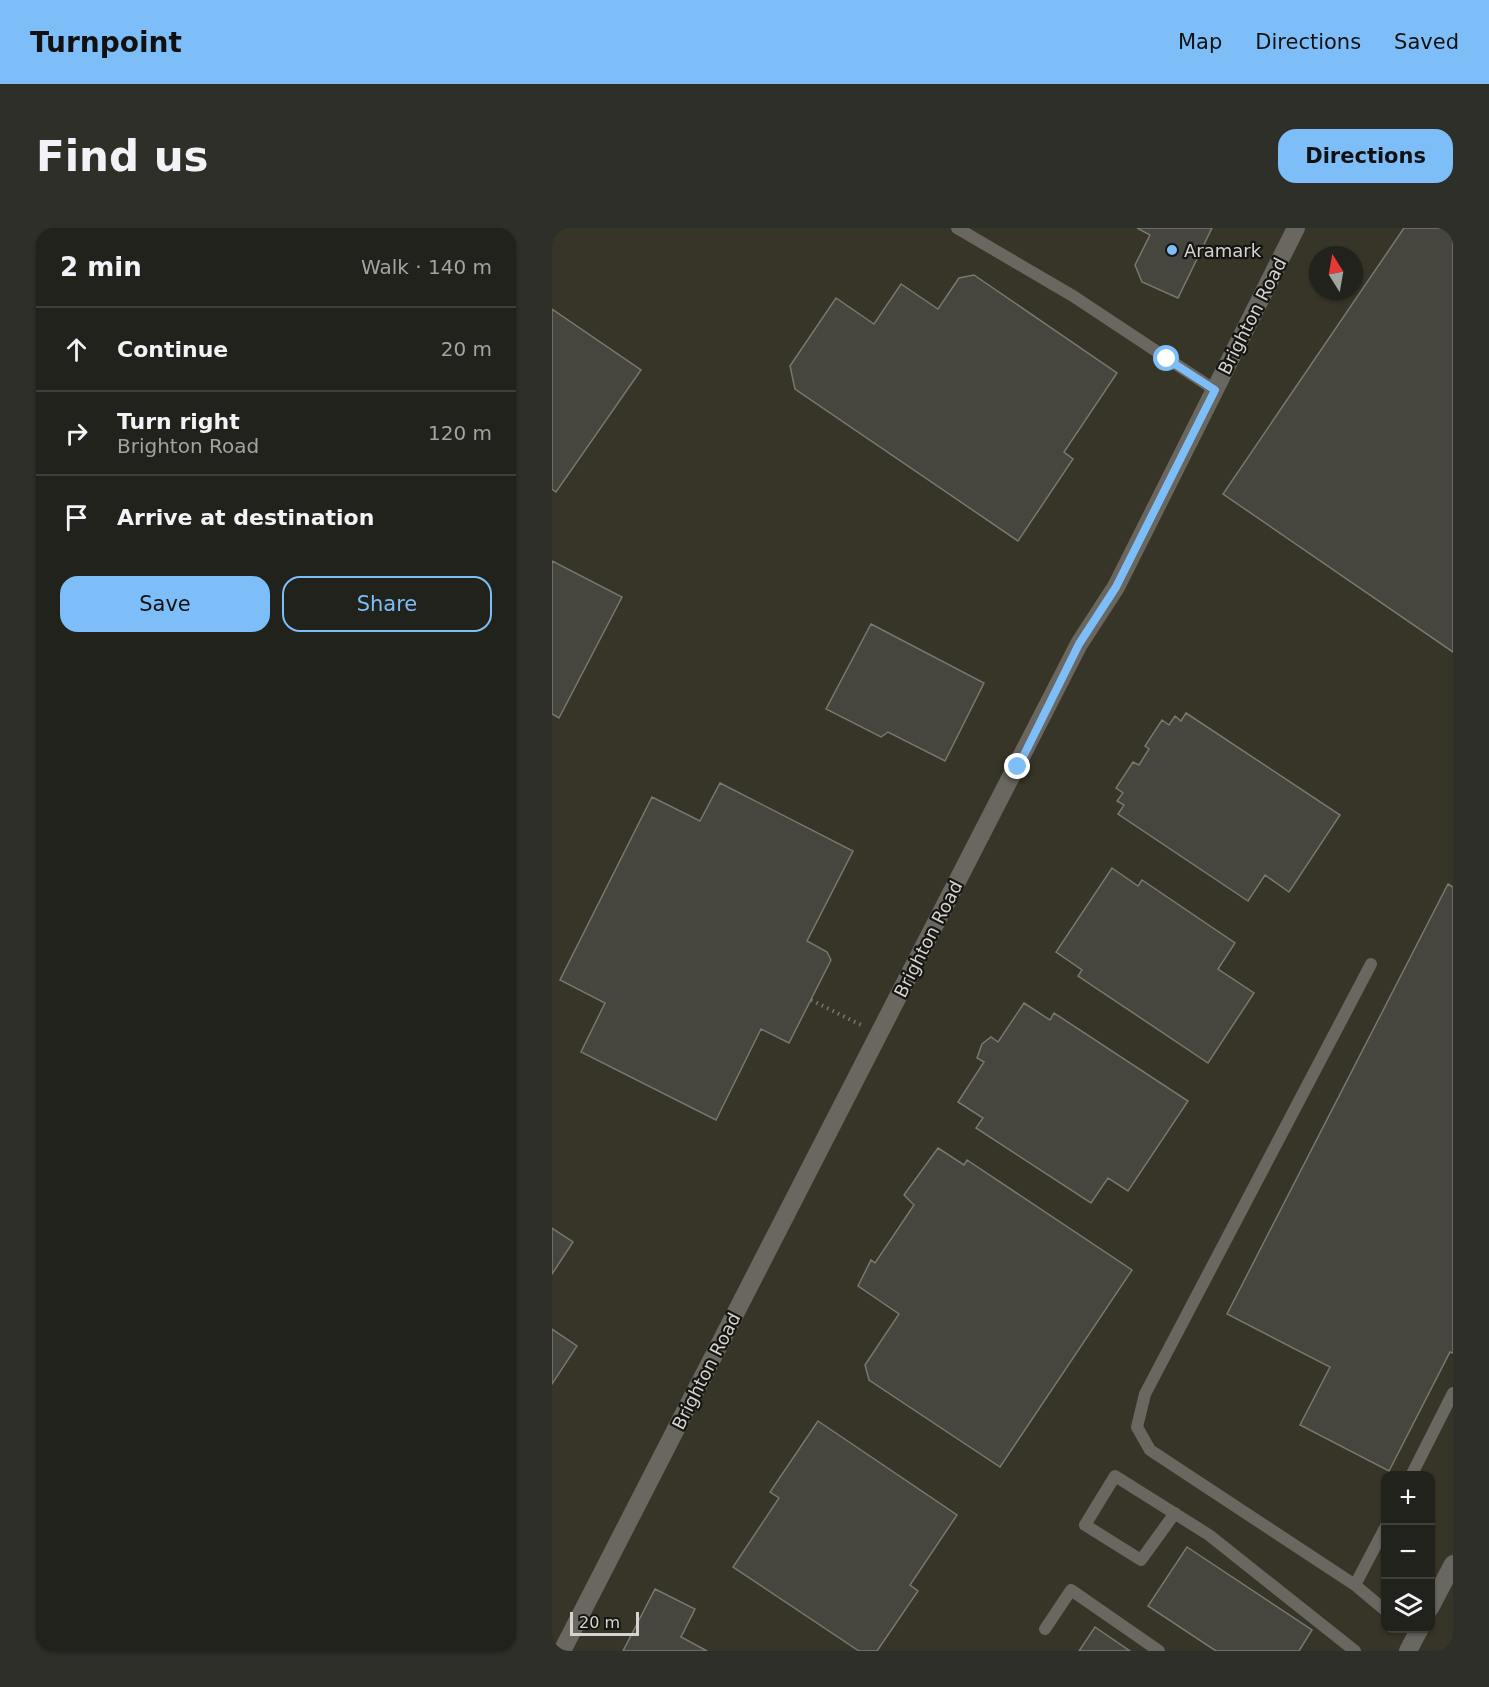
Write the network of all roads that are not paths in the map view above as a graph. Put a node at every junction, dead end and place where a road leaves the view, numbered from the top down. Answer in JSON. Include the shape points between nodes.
{"nodes":[{"id":1,"x":957,"y":228,"type":"edge"},
{"id":2,"x":1296,"y":228,"type":"edge"},
{"id":3,"x":1215,"y":390,"type":"junction"},
{"id":4,"x":1371,"y":964,"type":"dead end"},
{"id":5,"x":1453,"y":1394,"type":"edge"},
{"id":6,"x":1414,"y":1471,"type":"edge"},
{"id":7,"x":1175,"y":1514,"type":"junction"},
{"id":8,"x":1381,"y":1536,"type":"edge"},
{"id":9,"x":1453,"y":1564,"type":"edge"},
{"id":10,"x":1355,"y":1585,"type":"junction"},
{"id":11,"x":1435,"y":1600,"type":"edge"},
{"id":12,"x":1381,"y":1607,"type":"edge"},
{"id":13,"x":1045,"y":1629,"type":"dead end"},
{"id":14,"x":562,"y":1651,"type":"edge"},
{"id":15,"x":1159,"y":1651,"type":"edge"},
{"id":16,"x":1355,"y":1651,"type":"edge"}],
"edges":[{"from":1,"to":3,"type":"lane","via":[[1073,296]]},
{"from":2,"to":3,"type":"street","name":"Brighton Road"},
{"from":3,"to":14,"type":"street","name":"Brighton Road","via":[[1116,587],[1079,644]]},
{"from":4,"to":10,"type":"lane","via":[[1145,1394],[1137,1428],[1150,1450]]},
{"from":5,"to":6,"type":"lane"},
{"from":7,"to":7,"type":"lane","via":[[1115,1476],[1085,1525],[1141,1560]]},
{"from":7,"to":16,"type":"lane","via":[[1209,1535]]},
{"from":8,"to":10,"type":"lane"},
{"from":9,"to":11,"type":"street"},
{"from":10,"to":12,"type":"lane"},
{"from":13,"to":15,"type":"lane","via":[[1071,1590]]}]}
